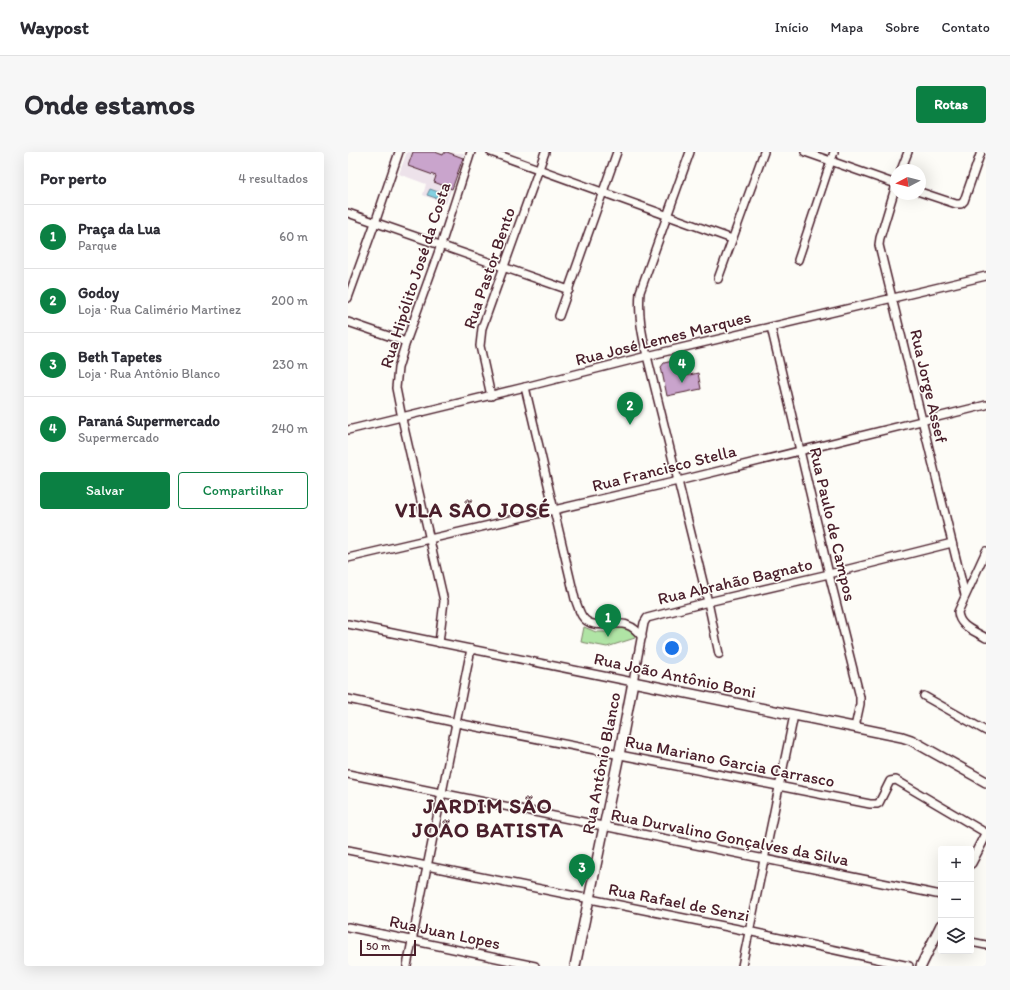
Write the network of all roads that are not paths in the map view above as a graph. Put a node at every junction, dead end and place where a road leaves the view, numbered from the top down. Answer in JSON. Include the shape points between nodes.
{"nodes":[{"id":1,"x":398,"y":152,"type":"edge"},
{"id":2,"x":471,"y":152,"type":"edge"},
{"id":3,"x":491,"y":152,"type":"edge"},
{"id":4,"x":545,"y":152,"type":"edge"},
{"id":5,"x":617,"y":152,"type":"edge"},
{"id":6,"x":690,"y":152,"type":"edge"},
{"id":7,"x":764,"y":152,"type":"edge"},
{"id":8,"x":805,"y":152,"type":"edge"},
{"id":9,"x":834,"y":152,"type":"edge"},
{"id":10,"x":908,"y":152,"type":"edge"},
{"id":11,"x":981,"y":152,"type":"edge"},
{"id":12,"x":831,"y":161,"type":"junction"},
{"id":13,"x":903,"y":164,"type":"edge"},
{"id":14,"x":539,"y":170,"type":"junction"},
{"id":15,"x":890,"y":183,"type":"edge"},
{"id":16,"x":603,"y":193,"type":"junction"},
{"id":17,"x":926,"y":194,"type":"edge"},
{"id":18,"x":891,"y":200,"type":"edge"},
{"id":19,"x":348,"y":213,"type":"edge"},
{"id":20,"x":667,"y":216,"type":"junction"},
{"id":21,"x":375,"y":223,"type":"junction"},
{"id":22,"x":732,"y":239,"type":"junction"},
{"id":23,"x":441,"y":245,"type":"junction"},
{"id":24,"x":798,"y":260,"type":"dead end"},
{"id":25,"x":504,"y":268,"type":"junction"},
{"id":26,"x":986,"y":276,"type":"edge"},
{"id":27,"x":718,"y":280,"type":"dead end"},
{"id":28,"x":569,"y":290,"type":"junction"},
{"id":29,"x":348,"y":298,"type":"edge"},
{"id":30,"x":893,"y":298,"type":"junction"},
{"id":31,"x":559,"y":316,"type":"dead end"},
{"id":32,"x":348,"y":322,"type":"edge"},
{"id":33,"x":771,"y":327,"type":"junction"},
{"id":34,"x":406,"y":342,"type":"junction"},
{"id":35,"x":647,"y":356,"type":"junction"},
{"id":36,"x":525,"y":387,"type":"junction"},
{"id":37,"x":491,"y":396,"type":"junction"},
{"id":38,"x":986,"y":405,"type":"edge"},
{"id":39,"x":402,"y":418,"type":"junction"},
{"id":40,"x":922,"y":421,"type":"junction"},
{"id":41,"x":348,"y":430,"type":"edge"},
{"id":42,"x":800,"y":450,"type":"junction"},
{"id":43,"x":678,"y":481,"type":"junction"},
{"id":44,"x":555,"y":510,"type":"junction"},
{"id":45,"x":430,"y":539,"type":"junction"},
{"id":46,"x":952,"y":542,"type":"junction"},
{"id":47,"x":986,"y":551,"type":"edge"},
{"id":48,"x":348,"y":558,"type":"edge"},
{"id":49,"x":829,"y":574,"type":"junction"},
{"id":50,"x":965,"y":595,"type":"junction"},
{"id":51,"x":708,"y":602,"type":"junction"},
{"id":52,"x":348,"y":624,"type":"edge"},
{"id":53,"x":642,"y":637,"type":"junction"},
{"id":54,"x":986,"y":638,"type":"edge"},
{"id":55,"x":440,"y":643,"type":"junction"},
{"id":56,"x":471,"y":649,"type":"junction"},
{"id":57,"x":719,"y":654,"type":"dead end"},
{"id":58,"x":633,"y":682,"type":"junction"},
{"id":59,"x":924,"y":696,"type":"dead end"},
{"id":60,"x":348,"y":699,"type":"edge"},
{"id":61,"x":794,"y":715,"type":"junction"},
{"id":62,"x":456,"y":723,"type":"junction"},
{"id":63,"x":855,"y":727,"type":"junction"},
{"id":64,"x":986,"y":731,"type":"edge"},
{"id":65,"x":619,"y":755,"type":"junction"},
{"id":66,"x":348,"y":774,"type":"edge"},
{"id":67,"x":986,"y":782,"type":"edge"},
{"id":68,"x":779,"y":787,"type":"junction"},
{"id":69,"x":442,"y":794,"type":"junction"},
{"id":70,"x":604,"y":827,"type":"junction"},
{"id":71,"x":986,"y":833,"type":"edge"},
{"id":72,"x":348,"y":850,"type":"edge"},
{"id":73,"x":974,"y":857,"type":"edge"},
{"id":74,"x":765,"y":860,"type":"junction"},
{"id":75,"x":427,"y":866,"type":"junction"},
{"id":76,"x":938,"y":894,"type":"edge"},
{"id":77,"x":589,"y":900,"type":"junction"},
{"id":78,"x":348,"y":927,"type":"edge"},
{"id":79,"x":750,"y":932,"type":"junction"},
{"id":80,"x":938,"y":937,"type":"edge"},
{"id":81,"x":412,"y":941,"type":"junction"},
{"id":82,"x":974,"y":943,"type":"edge"},
{"id":83,"x":986,"y":945,"type":"edge"},
{"id":84,"x":407,"y":966,"type":"edge"},
{"id":85,"x":535,"y":966,"type":"edge"},
{"id":86,"x":575,"y":966,"type":"edge"},
{"id":87,"x":742,"y":966,"type":"edge"},
{"id":88,"x":909,"y":966,"type":"edge"},
{"id":89,"x":921,"y":966,"type":"edge"}],
"edges":[{"from":1,"to":21,"type":"street"},
{"from":2,"to":23,"type":"street","name":"Rua Hipólito José da Costa"},
{"from":3,"to":14,"type":"street"},
{"from":4,"to":14,"type":"street","name":"Rua Pastor Bento"},
{"from":5,"to":16,"type":"street"},
{"from":6,"to":20,"type":"street"},
{"from":7,"to":22,"type":"street"},
{"from":8,"to":12,"type":"street"},
{"from":9,"to":12,"type":"street"},
{"from":10,"to":13,"type":"street"},
{"from":11,"to":17,"type":"street","via":[[964,201],[960,205]]},
{"from":12,"to":15,"type":"street"},
{"from":12,"to":24,"type":"street"},
{"from":14,"to":16,"type":"street"},
{"from":14,"to":25,"type":"street","name":"Rua Pastor Bento"},
{"from":16,"to":20,"type":"street"},
{"from":16,"to":28,"type":"street"},
{"from":18,"to":30,"type":"street","name":"Rua Jorge Assef","via":[[880,245]]},
{"from":19,"to":21,"type":"street"},
{"from":20,"to":22,"type":"street"},
{"from":20,"to":35,"type":"street","via":[[640,292],[639,321]]},
{"from":21,"to":23,"type":"street"},
{"from":21,"to":29,"type":"street"},
{"from":22,"to":27,"type":"street"},
{"from":23,"to":25,"type":"street"},
{"from":23,"to":34,"type":"street","name":"Rua Hipólito José da Costa"},
{"from":25,"to":28,"type":"street"},
{"from":25,"to":37,"type":"street","name":"Rua Pastor Bento","via":[[480,338]]},
{"from":26,"to":30,"type":"street","name":"Rua José Lemes Marques"},
{"from":28,"to":31,"type":"street"},
{"from":30,"to":33,"type":"street","name":"Rua José Lemes Marques"},
{"from":30,"to":40,"type":"street","name":"Rua Jorge Assef"},
{"from":32,"to":34,"type":"street"},
{"from":33,"to":35,"type":"street","name":"Rua José Lemes Marques"},
{"from":33,"to":42,"type":"street","name":"Rua Paulo de Campos"},
{"from":34,"to":39,"type":"street","name":"Rua Hipólito José da Costa","via":[[398,368],[396,388]]},
{"from":35,"to":36,"type":"street","name":"Rua José Lemes Marques"},
{"from":35,"to":43,"type":"street"},
{"from":36,"to":37,"type":"street","name":"Rua José Lemes Marques"},
{"from":36,"to":44,"type":"street"},
{"from":37,"to":39,"type":"street","name":"Rua José Lemes Marques"},
{"from":38,"to":40,"type":"street","name":"Rua Francisco Stella"},
{"from":39,"to":41,"type":"street","name":"Rua José Lemes Marques"},
{"from":39,"to":45,"type":"street","name":"Rua Hipólito José da Costa"},
{"from":40,"to":42,"type":"street","name":"Rua Francisco Stella"},
{"from":40,"to":46,"type":"street","name":"Rua Jorge Assef"},
{"from":42,"to":43,"type":"street","name":"Rua Francisco Stella"},
{"from":42,"to":49,"type":"street","name":"Rua Paulo de Campos"},
{"from":43,"to":44,"type":"street","name":"Rua Francisco Stella"},
{"from":43,"to":51,"type":"street"},
{"from":44,"to":45,"type":"street","name":"Rua Francisco Stella"},
{"from":44,"to":53,"type":"street","via":[[575,599],[582,617],[598,625],[626,624]]},
{"from":45,"to":48,"type":"street","name":"Rua Francisco Stella"},
{"from":45,"to":55,"type":"street","name":"Rua Hipólito José da Costa","via":[[444,601]]},
{"from":46,"to":49,"type":"street","name":"Rua Abrahão Bagnato"},
{"from":46,"to":50,"type":"street","name":"Rua Jorge Assef"},
{"from":47,"to":50,"type":"street"},
{"from":49,"to":51,"type":"street","name":"Rua Abrahão Bagnato"},
{"from":49,"to":63,"type":"street","name":"Rua Paulo de Campos","via":[[860,698]]},
{"from":50,"to":54,"type":"street","via":[[958,618],[962,624]]},
{"from":51,"to":53,"type":"street","name":"Rua Abrahão Bagnato","via":[[647,618]]},
{"from":51,"to":57,"type":"street"},
{"from":52,"to":55,"type":"street","name":"Rua João Antônio Boni"},
{"from":53,"to":58,"type":"street","name":"Rua Antônio Blanco"},
{"from":55,"to":56,"type":"street","name":"Rua João Antônio Boni"},
{"from":56,"to":58,"type":"street","name":"Rua João Antônio Boni"},
{"from":56,"to":62,"type":"street"},
{"from":58,"to":61,"type":"street","name":"Rua João Antônio Boni"},
{"from":58,"to":65,"type":"street","name":"Rua Antônio Blanco"},
{"from":59,"to":64,"type":"street"},
{"from":60,"to":62,"type":"street","name":"Rua Mariano Garcia Carrasco"},
{"from":61,"to":63,"type":"street","name":"Rua João Antônio Boni"},
{"from":61,"to":68,"type":"street"},
{"from":62,"to":65,"type":"street","name":"Rua Mariano Garcia Carrasco"},
{"from":62,"to":69,"type":"street"},
{"from":63,"to":67,"type":"street","name":"Rua João Antônio Boni","via":[[911,740]]},
{"from":65,"to":68,"type":"street","name":"Rua Mariano Garcia Carrasco"},
{"from":65,"to":70,"type":"street","name":"Rua Antônio Blanco"},
{"from":66,"to":69,"type":"street","name":"Rua Durvalino Gonçalves da Silva"},
{"from":68,"to":71,"type":"street","name":"Rua Mariano Garcia Carrasco","via":[[874,805],[879,803],[890,781],[894,779]]},
{"from":68,"to":74,"type":"street"},
{"from":69,"to":70,"type":"street","name":"Rua Durvalino Gonçalves da Silva"},
{"from":69,"to":75,"type":"street"},
{"from":70,"to":74,"type":"street","name":"Rua Durvalino Gonçalves da Silva"},
{"from":70,"to":77,"type":"street","name":"Rua Antônio Blanco"},
{"from":71,"to":73,"type":"street"},
{"from":72,"to":75,"type":"street","name":"Rua Rafael de Senzi"},
{"from":74,"to":76,"type":"street","name":"Rua Durvalino Gonçalves da Silva"},
{"from":74,"to":79,"type":"street"},
{"from":75,"to":77,"type":"street","name":"Rua Rafael de Senzi"},
{"from":75,"to":81,"type":"street"},
{"from":77,"to":79,"type":"street","name":"Rua Rafael de Senzi"},
{"from":77,"to":86,"type":"street","name":"Rua Antônio Blanco"},
{"from":78,"to":81,"type":"street","name":"Rua Juan Lopes"},
{"from":79,"to":87,"type":"street"},
{"from":79,"to":88,"type":"street","name":"Rua Rafael de Senzi"},
{"from":80,"to":89,"type":"street"},
{"from":81,"to":84,"type":"street"},
{"from":81,"to":85,"type":"street","name":"Rua Juan Lopes"},
{"from":82,"to":83,"type":"street"}]}
